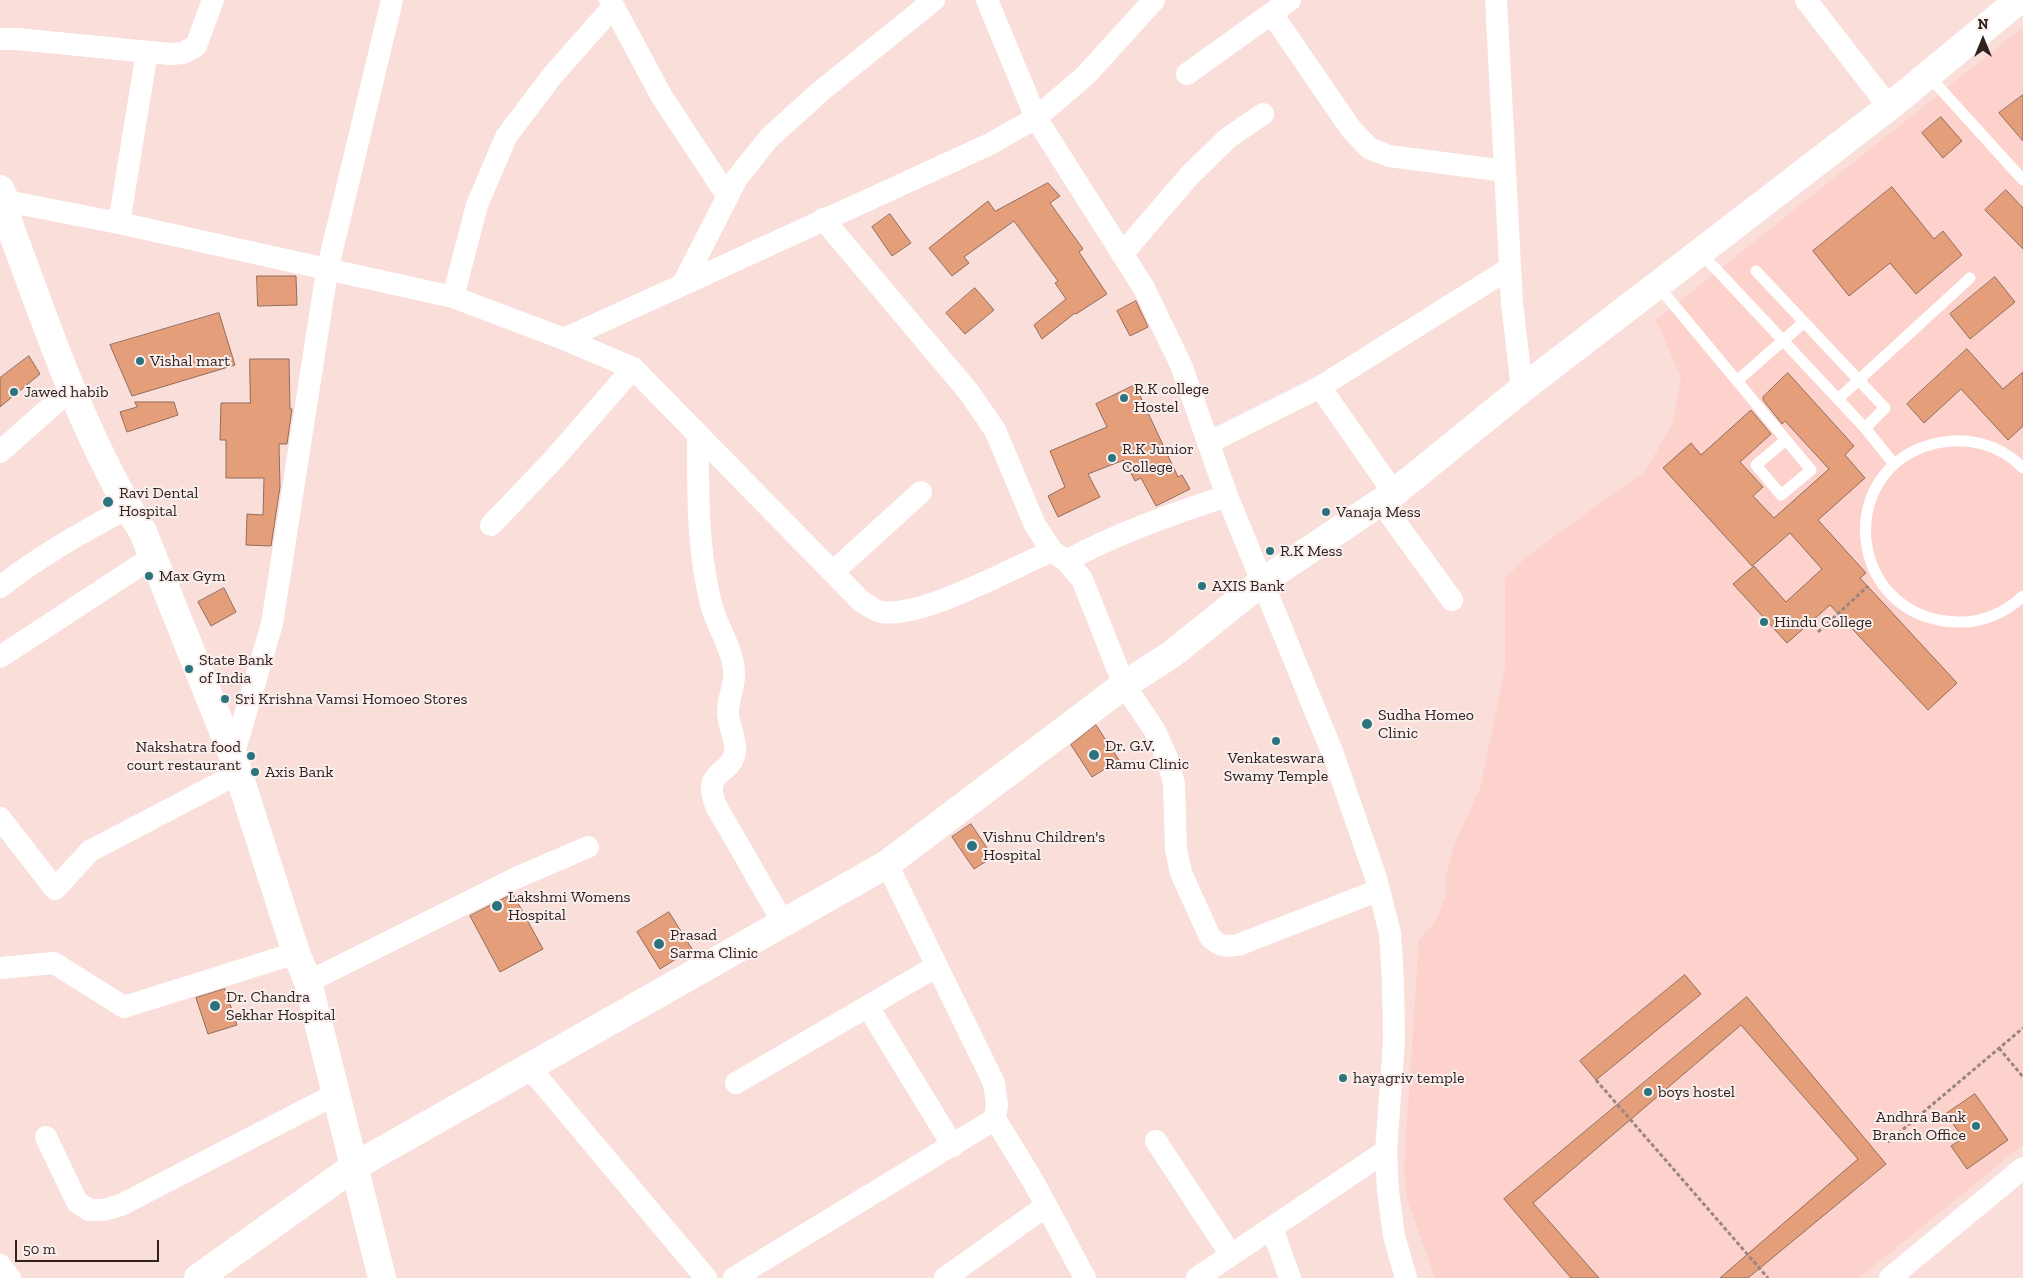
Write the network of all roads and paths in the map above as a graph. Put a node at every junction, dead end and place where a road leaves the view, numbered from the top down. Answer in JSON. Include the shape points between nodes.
{"nodes":[{"id":1,"x":213,"y":0,"type":"edge"},
{"id":2,"x":934,"y":0,"type":"edge"},
{"id":3,"x":987,"y":0,"type":"edge"},
{"id":4,"x":1154,"y":0,"type":"edge"},
{"id":5,"x":1290,"y":0,"type":"edge"},
{"id":6,"x":1496,"y":0,"type":"edge"},
{"id":7,"x":1806,"y":0,"type":"edge"},
{"id":8,"x":2019,"y":0,"type":"edge"},
{"id":9,"x":389,"y":1,"type":"edge"},
{"id":10,"x":611,"y":3,"type":"edge"},
{"id":11,"x":1272,"y":14,"type":"junction"},
{"id":12,"x":0,"y":39,"type":"edge"},
{"id":13,"x":147,"y":52,"type":"junction"},
{"id":14,"x":1187,"y":74,"type":"dead end"},
{"id":15,"x":1928,"y":74,"type":"junction"},
{"id":16,"x":1889,"y":107,"type":"junction"},
{"id":17,"x":1263,"y":114,"type":"dead end"},
{"id":18,"x":1036,"y":118,"type":"junction"},
{"id":19,"x":1505,"y":171,"type":"junction"},
{"id":20,"x":2023,"y":180,"type":"edge"},
{"id":21,"x":3,"y":195,"type":"edge"},
{"id":22,"x":728,"y":197,"type":"junction"},
{"id":23,"x":823,"y":219,"type":"junction"},
{"id":24,"x":119,"y":223,"type":"junction"},
{"id":25,"x":1700,"y":252,"type":"junction"},
{"id":26,"x":1122,"y":254,"type":"junction"},
{"id":27,"x":1510,"y":268,"type":"junction"},
{"id":28,"x":327,"y":271,"type":"junction"},
{"id":29,"x":1756,"y":271,"type":"dead end"},
{"id":30,"x":1970,"y":278,"type":"dead end"},
{"id":31,"x":684,"y":282,"type":"junction"},
{"id":32,"x":1658,"y":286,"type":"junction"},
{"id":33,"x":452,"y":298,"type":"junction"},
{"id":34,"x":1804,"y":322,"type":"junction"},
{"id":35,"x":564,"y":339,"type":"junction"},
{"id":36,"x":1783,"y":340,"type":"junction"},
{"id":37,"x":633,"y":368,"type":"junction"},
{"id":38,"x":1859,"y":380,"type":"junction"},
{"id":39,"x":1737,"y":381,"type":"junction"},
{"id":40,"x":1320,"y":387,"type":"junction"},
{"id":41,"x":71,"y":389,"type":"junction"},
{"id":42,"x":1522,"y":389,"type":"junction"},
{"id":43,"x":1838,"y":400,"type":"junction"},
{"id":44,"x":1864,"y":428,"type":"junction"},
{"id":45,"x":698,"y":434,"type":"junction"},
{"id":46,"x":1786,"y":440,"type":"junction"},
{"id":47,"x":1208,"y":443,"type":"junction"},
{"id":48,"x":0,"y":452,"type":"edge"},
{"id":49,"x":1894,"y":464,"type":"junction"},
{"id":50,"x":2023,"y":468,"type":"edge"},
{"id":51,"x":921,"y":492,"type":"dead end"},
{"id":52,"x":1227,"y":496,"type":"junction"},
{"id":53,"x":1387,"y":497,"type":"junction"},
{"id":54,"x":128,"y":508,"type":"junction"},
{"id":55,"x":491,"y":525,"type":"dead end"},
{"id":56,"x":154,"y":556,"type":"junction"},
{"id":57,"x":1059,"y":556,"type":"junction"},
{"id":58,"x":833,"y":572,"type":"junction"},
{"id":59,"x":1878,"y":578,"type":"junction"},
{"id":60,"x":1263,"y":581,"type":"junction"},
{"id":61,"x":0,"y":587,"type":"edge"},
{"id":62,"x":2023,"y":596,"type":"edge"},
{"id":63,"x":1452,"y":600,"type":"dead end"},
{"id":64,"x":1818,"y":632,"type":"dead end"},
{"id":65,"x":0,"y":656,"type":"edge"},
{"id":66,"x":1124,"y":685,"type":"junction"},
{"id":67,"x":236,"y":764,"type":"junction"},
{"id":68,"x":0,"y":818,"type":"edge"},
{"id":69,"x":588,"y":847,"type":"dead end"},
{"id":70,"x":887,"y":864,"type":"junction"},
{"id":71,"x":1379,"y":890,"type":"junction"},
{"id":72,"x":784,"y":924,"type":"junction"},
{"id":73,"x":296,"y":953,"type":"junction"},
{"id":74,"x":937,"y":966,"type":"junction"},
{"id":75,"x":0,"y":968,"type":"edge"},
{"id":76,"x":308,"y":982,"type":"junction"},
{"id":77,"x":868,"y":1007,"type":"junction"},
{"id":78,"x":2023,"y":1028,"type":"edge"},
{"id":79,"x":1999,"y":1048,"type":"junction"},
{"id":80,"x":529,"y":1066,"type":"junction"},
{"id":81,"x":2023,"y":1078,"type":"edge"},
{"id":82,"x":1596,"y":1080,"type":"dead end"},
{"id":83,"x":736,"y":1083,"type":"dead end"},
{"id":84,"x":336,"y":1094,"type":"junction"},
{"id":85,"x":995,"y":1119,"type":"junction"},
{"id":86,"x":46,"y":1137,"type":"dead end"},
{"id":87,"x":1156,"y":1142,"type":"dead end"},
{"id":88,"x":1888,"y":1142,"type":"dead end"},
{"id":89,"x":953,"y":1146,"type":"junction"},
{"id":90,"x":1386,"y":1151,"type":"junction"},
{"id":91,"x":355,"y":1166,"type":"junction"},
{"id":92,"x":2023,"y":1168,"type":"edge"},
{"id":93,"x":1046,"y":1206,"type":"junction"},
{"id":94,"x":1272,"y":1228,"type":"junction"},
{"id":95,"x":1231,"y":1255,"type":"junction"},
{"id":96,"x":0,"y":1265,"type":"edge"},
{"id":97,"x":10,"y":1278,"type":"edge"},
{"id":98,"x":198,"y":1278,"type":"edge"},
{"id":99,"x":382,"y":1278,"type":"edge"},
{"id":100,"x":706,"y":1278,"type":"edge"},
{"id":101,"x":734,"y":1278,"type":"edge"},
{"id":102,"x":945,"y":1278,"type":"edge"},
{"id":103,"x":1084,"y":1278,"type":"edge"},
{"id":104,"x":1197,"y":1278,"type":"edge"},
{"id":105,"x":1290,"y":1278,"type":"edge"},
{"id":106,"x":1406,"y":1278,"type":"edge"},
{"id":107,"x":1768,"y":1278,"type":"edge"},
{"id":108,"x":1890,"y":1278,"type":"edge"}],
"edges":[{"from":1,"to":13,"type":"street","via":[[196,46],[177,54]]},
{"from":2,"to":22,"type":"street","via":[[821,91],[769,138],[737,178]]},
{"from":3,"to":18,"type":"street"},
{"from":4,"to":18,"type":"street","via":[[1086,74]]},
{"from":5,"to":11,"type":"street"},
{"from":6,"to":19,"type":"street"},
{"from":7,"to":16,"type":"street"},
{"from":8,"to":15,"type":"street"},
{"from":9,"to":28,"type":"street"},
{"from":10,"to":22,"type":"street","via":[[662,97]]},
{"from":10,"to":33,"type":"street","via":[[506,137],[477,205]]},
{"from":11,"to":14,"type":"street"},
{"from":11,"to":19,"type":"street","via":[[1351,128],[1369,148],[1389,156]]},
{"from":12,"to":13,"type":"street"},
{"from":13,"to":24,"type":"street"},
{"from":15,"to":16,"type":"street"},
{"from":15,"to":20,"type":"lane"},
{"from":16,"to":25,"type":"street"},
{"from":17,"to":26,"type":"street","via":[[1228,138],[1190,175]]},
{"from":18,"to":23,"type":"street","via":[[988,145]]},
{"from":18,"to":26,"type":"street"},
{"from":19,"to":27,"type":"street"},
{"from":21,"to":24,"type":"street"},
{"from":21,"to":41,"type":"street","via":[[8,221]]},
{"from":22,"to":31,"type":"street"},
{"from":23,"to":31,"type":"street"},
{"from":23,"to":57,"type":"street","via":[[973,398],[995,430],[1034,525]]},
{"from":24,"to":28,"type":"street"},
{"from":25,"to":32,"type":"street"},
{"from":25,"to":36,"type":"lane"},
{"from":26,"to":47,"type":"street","via":[[1144,288],[1181,365]]},
{"from":27,"to":40,"type":"street"},
{"from":27,"to":42,"type":"street"},
{"from":28,"to":33,"type":"street"},
{"from":28,"to":67,"type":"street","via":[[272,624]]},
{"from":29,"to":34,"type":"lane"},
{"from":30,"to":38,"type":"lane"},
{"from":31,"to":35,"type":"street"},
{"from":32,"to":39,"type":"lane"},
{"from":32,"to":42,"type":"street"},
{"from":33,"to":35,"type":"street"},
{"from":34,"to":36,"type":"lane"},
{"from":34,"to":38,"type":"lane"},
{"from":35,"to":37,"type":"street"},
{"from":36,"to":39,"type":"lane"},
{"from":36,"to":43,"type":"lane"},
{"from":37,"to":45,"type":"street"},
{"from":37,"to":55,"type":"street","via":[[555,458]]},
{"from":38,"to":43,"type":"lane"},
{"from":38,"to":44,"type":"lane","via":[[1885,408]]},
{"from":39,"to":46,"type":"lane"},
{"from":40,"to":47,"type":"street"},
{"from":40,"to":53,"type":"street"},
{"from":41,"to":48,"type":"street"},
{"from":41,"to":54,"type":"street"},
{"from":42,"to":53,"type":"street"},
{"from":43,"to":44,"type":"lane"},
{"from":44,"to":49,"type":"lane"},
{"from":45,"to":58,"type":"street"},
{"from":45,"to":72,"type":"street","via":[[699,532],[712,606],[731,658],[734,677],[728,712],[735,752],[712,781],[710,791]]},
{"from":46,"to":46,"type":"lane","via":[[1811,470],[1781,495],[1756,465]]},
{"from":47,"to":52,"type":"street"},
{"from":49,"to":50,"type":"lane","via":[[1921,446],[1952,440],[1984,443],[2012,457]]},
{"from":49,"to":59,"type":"lane","via":[[1876,487],[1866,514],[1865,543]]},
{"from":51,"to":58,"type":"street"},
{"from":52,"to":57,"type":"street"},
{"from":52,"to":60,"type":"street"},
{"from":53,"to":60,"type":"street"},
{"from":53,"to":63,"type":"street"},
{"from":54,"to":56,"type":"street"},
{"from":54,"to":61,"type":"street","via":[[88,528]]},
{"from":56,"to":65,"type":"street"},
{"from":56,"to":67,"type":"street"},
{"from":57,"to":58,"type":"street","via":[[932,605],[903,611],[880,612],[861,602]]},
{"from":57,"to":66,"type":"street","via":[[1082,579]]},
{"from":59,"to":62,"type":"lane","via":[[1890,595],[1913,612],[1941,622],[1970,622],[1998,614]]},
{"from":59,"to":64,"type":"path"},
{"from":60,"to":66,"type":"street","via":[[1172,654]]},
{"from":60,"to":71,"type":"street","via":[[1333,754]]},
{"from":66,"to":70,"type":"street"},
{"from":66,"to":71,"type":"street","via":[[1154,730],[1167,758],[1174,784],[1176,849],[1181,873],[1210,937],[1217,944],[1226,947],[1238,944]]},
{"from":67,"to":68,"type":"street","via":[[90,852],[55,889]]},
{"from":67,"to":73,"type":"street"},
{"from":69,"to":76,"type":"street","via":[[518,877]]},
{"from":70,"to":72,"type":"street"},
{"from":70,"to":74,"type":"street"},
{"from":71,"to":90,"type":"street","via":[[1390,933],[1393,981],[1394,1042]]},
{"from":72,"to":80,"type":"street"},
{"from":73,"to":75,"type":"street","via":[[124,1007],[54,963]]},
{"from":73,"to":76,"type":"street"},
{"from":74,"to":77,"type":"street"},
{"from":74,"to":85,"type":"street","via":[[994,1083]]},
{"from":76,"to":84,"type":"street"},
{"from":77,"to":83,"type":"street"},
{"from":77,"to":89,"type":"street"},
{"from":78,"to":79,"type":"path"},
{"from":79,"to":81,"type":"path"},
{"from":79,"to":88,"type":"path"},
{"from":80,"to":91,"type":"street"},
{"from":80,"to":100,"type":"street"},
{"from":82,"to":107,"type":"path"},
{"from":84,"to":86,"type":"street","via":[[121,1205],[104,1210],[89,1210],[77,1202]]},
{"from":84,"to":91,"type":"street"},
{"from":85,"to":89,"type":"street"},
{"from":85,"to":93,"type":"street"},
{"from":87,"to":95,"type":"street"},
{"from":89,"to":101,"type":"street"},
{"from":90,"to":94,"type":"street"},
{"from":90,"to":106,"type":"street","via":[[1394,1236]]},
{"from":91,"to":98,"type":"street"},
{"from":91,"to":99,"type":"street"},
{"from":92,"to":108,"type":"street"},
{"from":93,"to":102,"type":"street"},
{"from":93,"to":103,"type":"street"},
{"from":94,"to":95,"type":"street"},
{"from":94,"to":105,"type":"street"},
{"from":95,"to":104,"type":"street"},
{"from":96,"to":97,"type":"street"}]}
